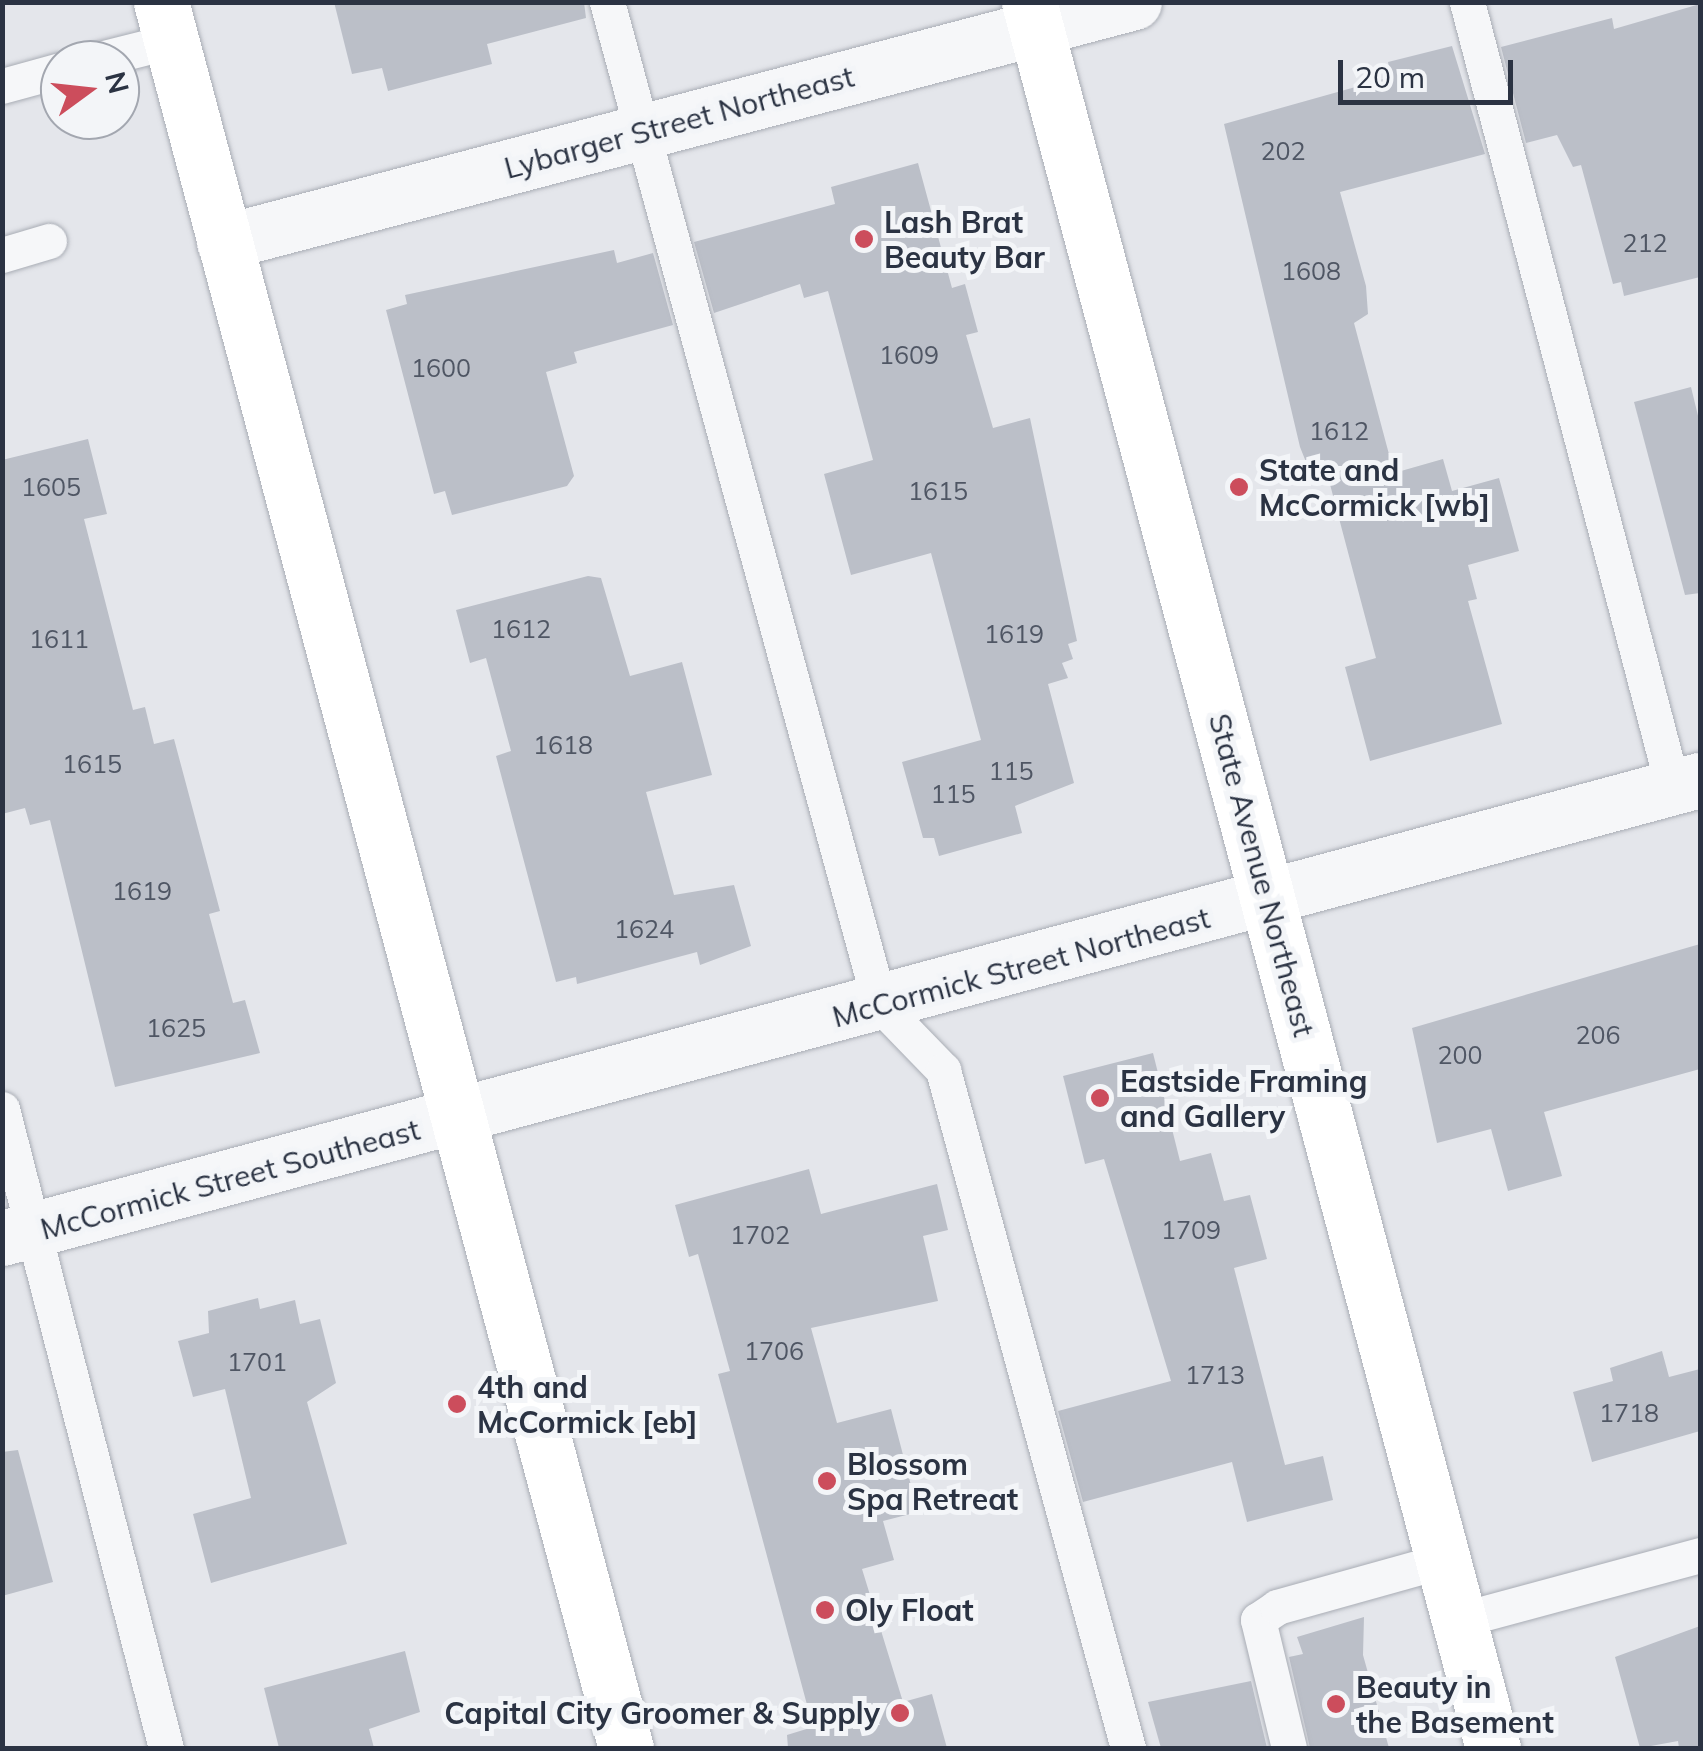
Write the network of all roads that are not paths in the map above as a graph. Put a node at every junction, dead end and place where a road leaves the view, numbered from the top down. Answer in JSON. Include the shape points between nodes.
{"nodes":[{"id":1,"x":607,"y":2,"type":"edge"},
{"id":2,"x":1134,"y":2,"type":"edge"},
{"id":3,"x":1467,"y":2,"type":"edge"},
{"id":4,"x":1033,"y":16,"type":"edge"},
{"id":5,"x":166,"y":22,"type":"edge"},
{"id":6,"x":133,"y":40,"type":"edge"},
{"id":7,"x":40,"y":76,"type":"edge"},
{"id":8,"x":2,"y":86,"type":"edge"},
{"id":9,"x":637,"y":134,"type":"junction"},
{"id":10,"x":49,"y":241,"type":"dead end"},
{"id":11,"x":224,"y":242,"type":"junction"},
{"id":12,"x":2,"y":255,"type":"edge"},
{"id":13,"x":1687,"y":784,"type":"edge"},
{"id":14,"x":1268,"y":898,"type":"junction"},
{"id":15,"x":880,"y":1005,"type":"junction"},
{"id":16,"x":2,"y":1109,"type":"edge"},
{"id":17,"x":457,"y":1120,"type":"junction"},
{"id":18,"x":18,"y":1234,"type":"edge"},
{"id":19,"x":1700,"y":1555,"type":"edge"},
{"id":20,"x":1445,"y":1560,"type":"junction"},
{"id":21,"x":1459,"y":1620,"type":"junction"},
{"id":22,"x":166,"y":1748,"type":"edge"},
{"id":23,"x":626,"y":1748,"type":"edge"},
{"id":24,"x":1128,"y":1748,"type":"edge"},
{"id":25,"x":1289,"y":1748,"type":"edge"},
{"id":26,"x":1493,"y":1748,"type":"edge"}],
"edges":[{"from":1,"to":9,"type":"lane"},
{"from":2,"to":4,"type":"street","name":"Lybarger Street Northeast"},
{"from":3,"to":13,"type":"lane"},
{"from":4,"to":9,"type":"street","name":"Lybarger Street Northeast"},
{"from":4,"to":14,"type":"main road","name":"State Avenue Northeast"},
{"from":5,"to":6,"type":"lane"},
{"from":5,"to":11,"type":"main road"},
{"from":7,"to":8,"type":"lane"},
{"from":9,"to":11,"type":"street","name":"Lybarger Street Northeast"},
{"from":9,"to":15,"type":"lane"},
{"from":10,"to":12,"type":"lane"},
{"from":11,"to":17,"type":"main road"},
{"from":13,"to":14,"type":"street","name":"McCormick Street Northeast"},
{"from":14,"to":15,"type":"street","name":"McCormick Street Northeast"},
{"from":14,"to":20,"type":"main road","name":"State Avenue Northeast"},
{"from":15,"to":17,"type":"street","name":"McCormick Street Northeast"},
{"from":15,"to":24,"type":"lane","via":[[943,1070]]},
{"from":16,"to":18,"type":"lane"},
{"from":17,"to":18,"type":"street","name":"McCormick Street Southeast"},
{"from":17,"to":23,"type":"main road"},
{"from":18,"to":22,"type":"lane"},
{"from":19,"to":21,"type":"lane"},
{"from":20,"to":21,"type":"main road","name":"State Avenue Northeast"},
{"from":20,"to":25,"type":"lane","via":[[1277,1607],[1258,1620]]},
{"from":21,"to":26,"type":"main road","name":"State Avenue Northeast"}]}
